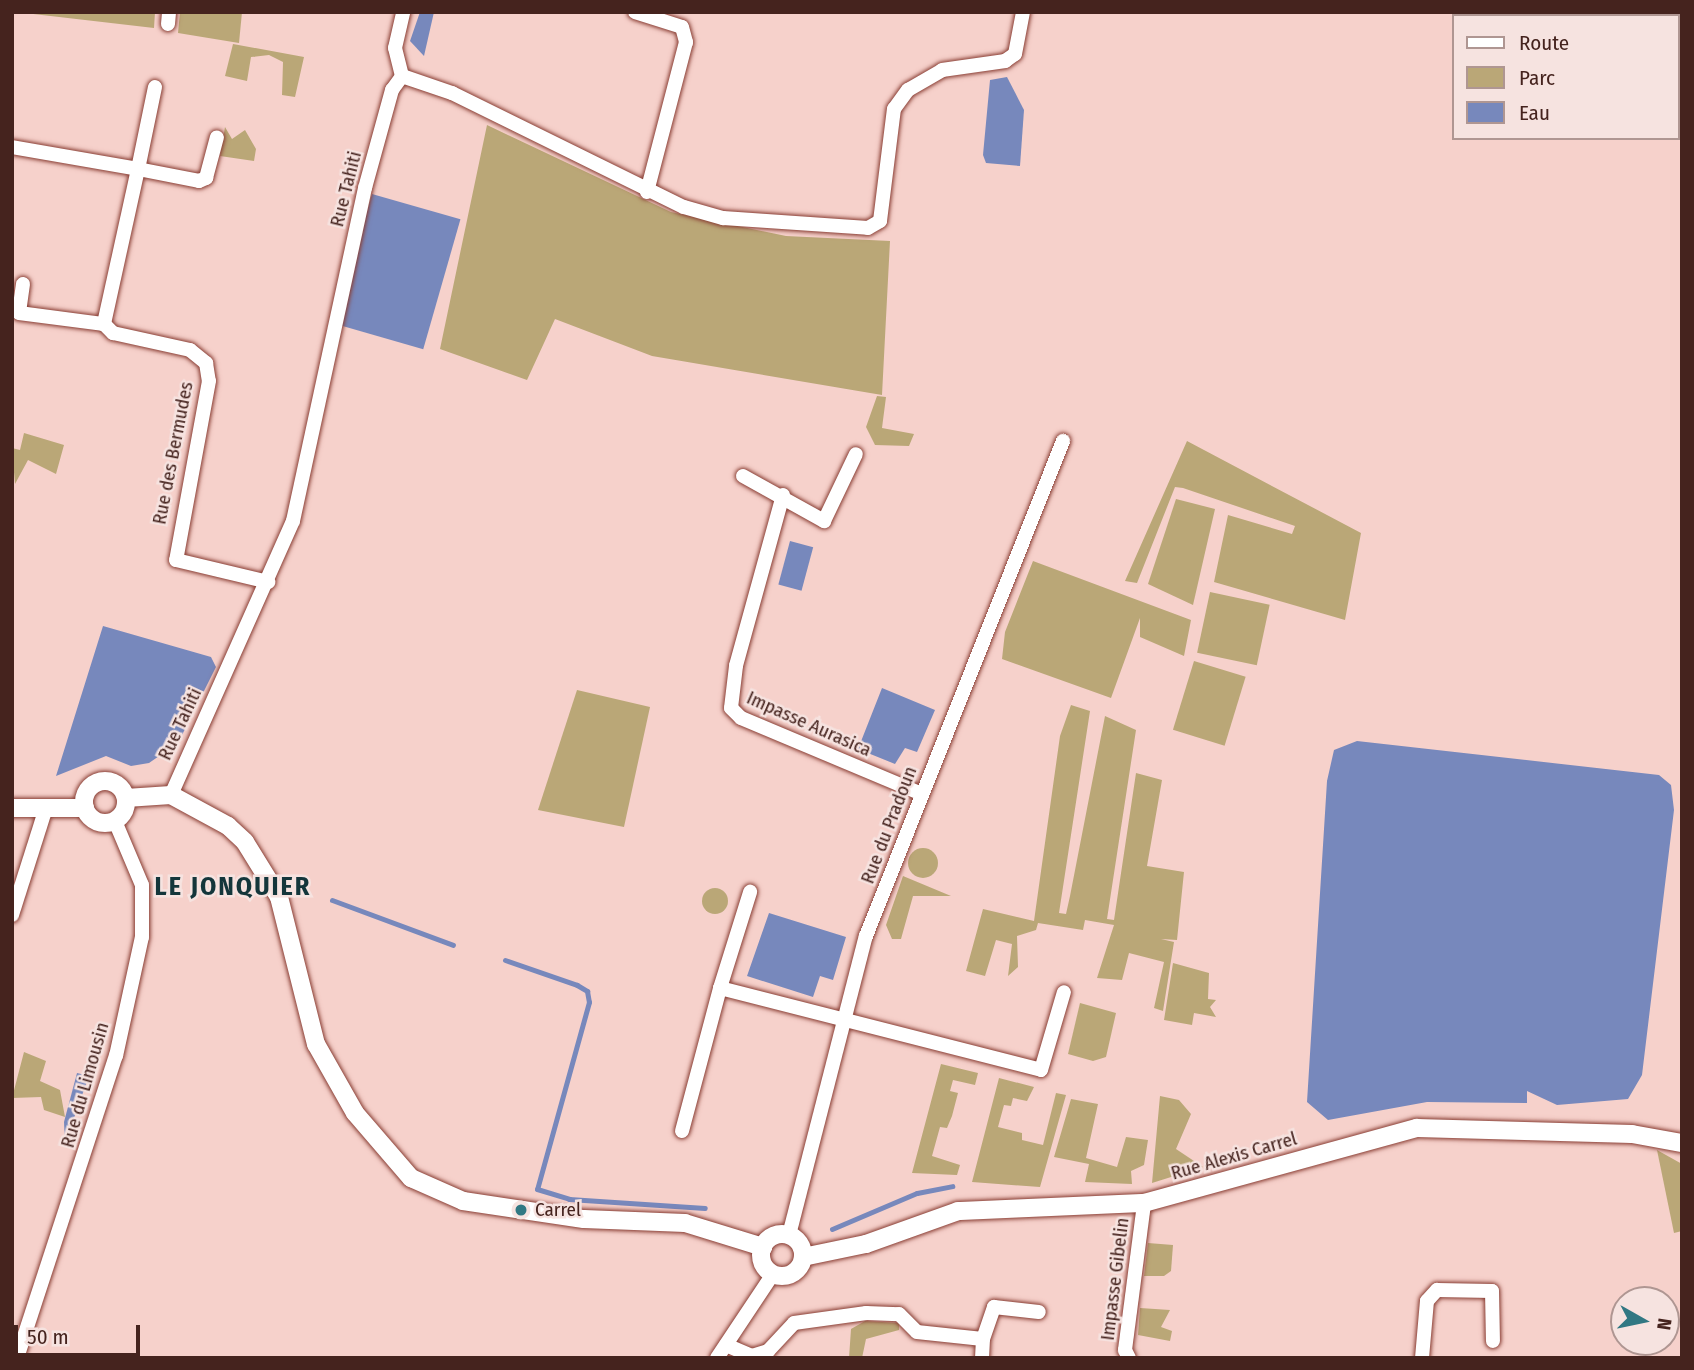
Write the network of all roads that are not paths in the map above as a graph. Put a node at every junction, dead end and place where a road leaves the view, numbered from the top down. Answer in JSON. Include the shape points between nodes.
{"nodes":[{"id":1,"x":403,"y":12,"type":"edge"},
{"id":2,"x":635,"y":12,"type":"edge"},
{"id":3,"x":1023,"y":12,"type":"edge"},
{"id":4,"x":402,"y":76,"type":"junction"},
{"id":5,"x":155,"y":87,"type":"dead end"},
{"id":6,"x":217,"y":137,"type":"dead end"},
{"id":7,"x":12,"y":147,"type":"edge"},
{"id":8,"x":138,"y":169,"type":"junction"},
{"id":9,"x":648,"y":192,"type":"junction"},
{"id":10,"x":23,"y":284,"type":"dead end"},
{"id":11,"x":104,"y":324,"type":"junction"},
{"id":12,"x":1063,"y":441,"type":"dead end"},
{"id":13,"x":856,"y":454,"type":"dead end"},
{"id":14,"x":743,"y":476,"type":"dead end"},
{"id":15,"x":783,"y":495,"type":"junction"},
{"id":16,"x":268,"y":582,"type":"junction"},
{"id":17,"x":922,"y":793,"type":"junction"},
{"id":18,"x":171,"y":795,"type":"junction"},
{"id":19,"x":126,"y":798,"type":"junction"},
{"id":20,"x":12,"y":808,"type":"edge"},
{"id":21,"x":85,"y":808,"type":"junction"},
{"id":22,"x":45,"y":811,"type":"junction"},
{"id":23,"x":115,"y":821,"type":"junction"},
{"id":24,"x":750,"y":892,"type":"dead end"},
{"id":25,"x":12,"y":915,"type":"edge"},
{"id":26,"x":720,"y":988,"type":"junction"},
{"id":27,"x":1064,"y":992,"type":"dead end"},
{"id":28,"x":840,"y":1022,"type":"junction"},
{"id":29,"x":682,"y":1131,"type":"dead end"},
{"id":30,"x":1681,"y":1143,"type":"edge"},
{"id":31,"x":1143,"y":1203,"type":"junction"},
{"id":32,"x":789,"y":1235,"type":"junction"},
{"id":33,"x":763,"y":1247,"type":"junction"},
{"id":34,"x":803,"y":1257,"type":"junction"},
{"id":35,"x":773,"y":1274,"type":"junction"},
{"id":36,"x":1039,"y":1312,"type":"dead end"},
{"id":37,"x":983,"y":1339,"type":"junction"},
{"id":38,"x":1493,"y":1341,"type":"dead end"},
{"id":39,"x":726,"y":1345,"type":"junction"},
{"id":40,"x":17,"y":1358,"type":"edge"},
{"id":41,"x":717,"y":1358,"type":"edge"},
{"id":42,"x":982,"y":1358,"type":"edge"},
{"id":43,"x":1129,"y":1358,"type":"edge"},
{"id":44,"x":1422,"y":1358,"type":"edge"}],
"edges":[{"from":1,"to":4,"type":"street","via":[[395,48]]},
{"from":2,"to":9,"type":"street","via":[[682,27],[686,42]]},
{"from":3,"to":9,"type":"street","via":[[1015,54],[1005,61],[925,76],[894,109],[880,222],[868,228],[723,218]]},
{"from":4,"to":9,"type":"street","via":[[452,93]]},
{"from":4,"to":16,"type":"street","name":"Rue Tahiti","via":[[392,90],[365,188],[306,476]]},
{"from":5,"to":8,"type":"street"},
{"from":6,"to":8,"type":"street","via":[[209,170],[199,181]]},
{"from":7,"to":8,"type":"street"},
{"from":8,"to":11,"type":"street"},
{"from":10,"to":11,"type":"street","via":[[19,313]]},
{"from":11,"to":16,"type":"street","name":"Rue des Bermudes","via":[[113,332],[190,350],[206,363],[209,381],[176,560]]},
{"from":12,"to":17,"type":"street","name":"Rue du Pradoun"},
{"from":13,"to":15,"type":"street","via":[[824,521]]},
{"from":14,"to":15,"type":"street"},
{"from":15,"to":17,"type":"street","name":"Impasse Aurasica","via":[[736,666],[731,708],[741,718]]},
{"from":16,"to":18,"type":"street","name":"Rue Tahiti"},
{"from":17,"to":28,"type":"street","name":"Rue du Pradoun"},
{"from":18,"to":19,"type":"street"},
{"from":18,"to":33,"type":"street","via":[[238,834],[277,891],[316,1044],[355,1113],[411,1178],[463,1201],[584,1219],[685,1223]]},
{"from":19,"to":21,"type":"street","via":[[116,783],[97,782],[88,790]]},
{"from":19,"to":23,"type":"street"},
{"from":20,"to":22,"type":"street"},
{"from":21,"to":22,"type":"street"},
{"from":21,"to":23,"type":"street","via":[[96,821]]},
{"from":22,"to":25,"type":"street"},
{"from":23,"to":40,"type":"street","name":"Rue du Limousin","via":[[137,867],[144,907],[110,1074]]},
{"from":24,"to":26,"type":"street"},
{"from":26,"to":28,"type":"street"},
{"from":26,"to":29,"type":"street"},
{"from":27,"to":28,"type":"street","via":[[1041,1070]]},
{"from":28,"to":32,"type":"street","name":"Rue du Pradoun"},
{"from":30,"to":31,"type":"street","name":"Rue Alexis Carrel","via":[[1632,1134],[1417,1128]]},
{"from":31,"to":34,"type":"street","name":"Rue Alexis Carrel","via":[[958,1211],[866,1244]]},
{"from":31,"to":43,"type":"street","name":"Impasse Gibelin","via":[[1125,1350]]},
{"from":32,"to":33,"type":"street","via":[[776,1235]]},
{"from":32,"to":34,"type":"street"},
{"from":33,"to":35,"type":"street","via":[[761,1259]]},
{"from":34,"to":35,"type":"street","name":"Rue Alexis Carrel","via":[[792,1273]]},
{"from":35,"to":39,"type":"street"},
{"from":36,"to":37,"type":"street","via":[[994,1307]]},
{"from":37,"to":39,"type":"street","via":[[917,1332],[899,1314],[866,1313],[794,1323],[768,1351],[752,1356]]},
{"from":37,"to":42,"type":"street"},
{"from":38,"to":44,"type":"street","via":[[1492,1291],[1437,1290],[1427,1301]]},
{"from":39,"to":41,"type":"street"}]}
